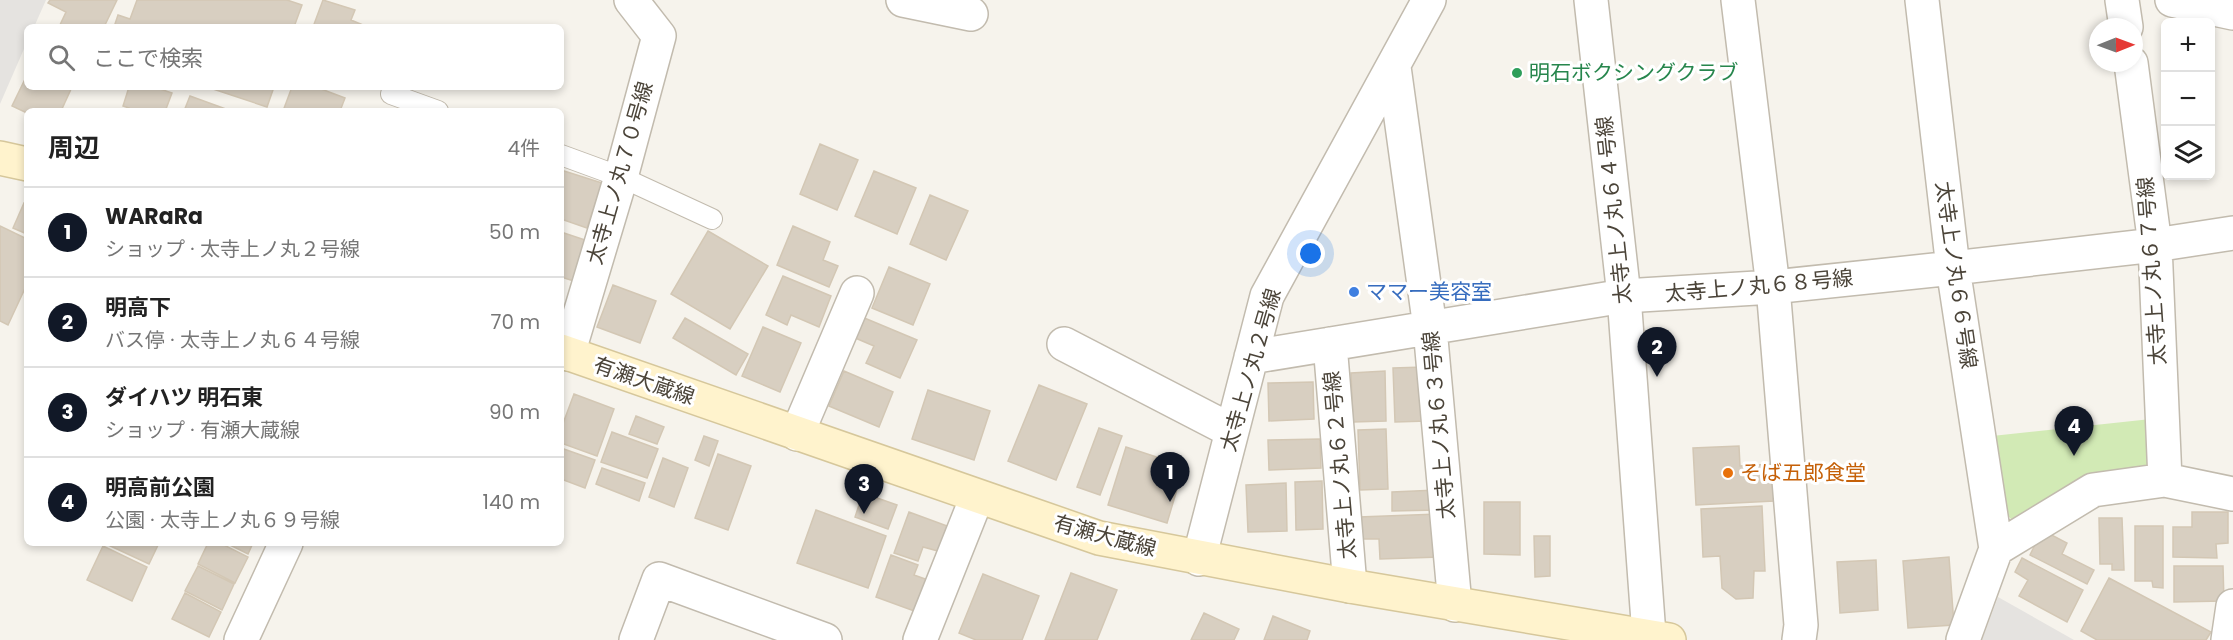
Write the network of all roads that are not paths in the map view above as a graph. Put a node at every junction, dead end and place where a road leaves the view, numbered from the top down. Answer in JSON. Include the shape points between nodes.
{"nodes":[{"id":1,"x":631,"y":0,"type":"edge"},
{"id":2,"x":903,"y":0,"type":"edge"},
{"id":3,"x":1429,"y":0,"type":"edge"},
{"id":4,"x":1591,"y":0,"type":"edge"},
{"id":5,"x":1738,"y":0,"type":"edge"},
{"id":6,"x":1922,"y":0,"type":"edge"},
{"id":7,"x":2122,"y":0,"type":"edge"},
{"id":8,"x":2172,"y":0,"type":"edge"},
{"id":9,"x":2233,"y":13,"type":"edge"},
{"id":10,"x":971,"y":14,"type":"dead end"},
{"id":11,"x":2125,"y":18,"type":"edge"},
{"id":12,"x":1394,"y":67,"type":"junction"},
{"id":13,"x":2132,"y":72,"type":"edge"},
{"id":14,"x":392,"y":94,"type":"dead end"},
{"id":15,"x":430,"y":108,"type":"edge"},
{"id":16,"x":564,"y":156,"type":"edge"},
{"id":17,"x":0,"y":158,"type":"edge"},
{"id":18,"x":24,"y":164,"type":"edge"},
{"id":19,"x":621,"y":177,"type":"junction"},
{"id":20,"x":712,"y":219,"type":"dead end"},
{"id":21,"x":2233,"y":233,"type":"edge"},
{"id":22,"x":2155,"y":245,"type":"junction"},
{"id":23,"x":1953,"y":268,"type":"junction"},
{"id":24,"x":1773,"y":287,"type":"junction"},
{"id":25,"x":857,"y":293,"type":"dead end"},
{"id":26,"x":1624,"y":296,"type":"junction"},
{"id":27,"x":1430,"y":328,"type":"junction"},
{"id":28,"x":1064,"y":344,"type":"dead end"},
{"id":29,"x":1330,"y":344,"type":"junction"},
{"id":30,"x":564,"y":352,"type":"edge"},
{"id":31,"x":1251,"y":357,"type":"junction"},
{"id":32,"x":1232,"y":431,"type":"junction"},
{"id":33,"x":797,"y":434,"type":"junction"},
{"id":34,"x":2165,"y":480,"type":"junction"},
{"id":35,"x":2233,"y":494,"type":"edge"},
{"id":36,"x":977,"y":497,"type":"junction"},
{"id":37,"x":285,"y":546,"type":"edge"},
{"id":38,"x":1995,"y":549,"type":"junction"},
{"id":39,"x":1199,"y":559,"type":"junction"},
{"id":40,"x":1350,"y":586,"type":"junction"},
{"id":41,"x":1455,"y":605,"type":"junction"},
{"id":42,"x":2233,"y":606,"type":"edge"},
{"id":43,"x":1655,"y":638,"type":"edge"},
{"id":44,"x":241,"y":640,"type":"edge"},
{"id":45,"x":636,"y":640,"type":"edge"},
{"id":46,"x":825,"y":640,"type":"edge"},
{"id":47,"x":920,"y":640,"type":"edge"},
{"id":48,"x":1799,"y":640,"type":"edge"},
{"id":49,"x":1963,"y":640,"type":"edge"},
{"id":50,"x":2228,"y":640,"type":"edge"}],
"edges":[{"from":1,"to":19,"type":"street","name":"太寺上ノ丸７０号線","via":[[659,36]]},
{"from":2,"to":10,"type":"street"},
{"from":3,"to":12,"type":"street","name":"太寺上ノ丸２号線"},
{"from":4,"to":26,"type":"street","name":"太寺上ノ丸６４号線"},
{"from":5,"to":24,"type":"street"},
{"from":6,"to":23,"type":"street","name":"太寺上ノ丸６６号線"},
{"from":7,"to":11,"type":"street"},
{"from":8,"to":9,"type":"street"},
{"from":12,"to":27,"type":"street","name":"太寺上ノ丸６３号線"},
{"from":12,"to":31,"type":"street","name":"太寺上ノ丸２号線","via":[[1267,296]]},
{"from":13,"to":22,"type":"street","name":"太寺上ノ丸６７号線"},
{"from":14,"to":15,"type":"lane"},
{"from":16,"to":19,"type":"lane"},
{"from":17,"to":18,"type":"main road"},
{"from":19,"to":20,"type":"lane"},
{"from":19,"to":30,"type":"street","name":"太寺上ノ丸７０号線"},
{"from":21,"to":22,"type":"street","name":"太寺上ノ丸６８号線"},
{"from":22,"to":23,"type":"street","name":"太寺上ノ丸６８号線"},
{"from":22,"to":34,"type":"street","name":"太寺上ノ丸６７号線"},
{"from":23,"to":24,"type":"street","name":"太寺上ノ丸６８号線"},
{"from":23,"to":38,"type":"street","name":"太寺上ノ丸６６号線"},
{"from":24,"to":26,"type":"street","name":"太寺上ノ丸６８号線"},
{"from":24,"to":48,"type":"street","via":[[1801,625]]},
{"from":25,"to":33,"type":"street"},
{"from":26,"to":27,"type":"street","name":"太寺上ノ丸６８号線"},
{"from":26,"to":43,"type":"street","name":"太寺上ノ丸６４号線"},
{"from":27,"to":29,"type":"street","name":"太寺上ノ丸６８号線"},
{"from":27,"to":41,"type":"street","name":"太寺上ノ丸６３号線"},
{"from":28,"to":32,"type":"street"},
{"from":29,"to":31,"type":"street","name":"太寺上ノ丸６８号線"},
{"from":29,"to":40,"type":"street","name":"太寺上ノ丸６２号線"},
{"from":30,"to":33,"type":"main road","name":"有瀬大蔵線"},
{"from":31,"to":32,"type":"street","name":"太寺上ノ丸２号線"},
{"from":32,"to":39,"type":"street","name":"太寺上ノ丸２号線"},
{"from":33,"to":36,"type":"main road","name":"有瀬大蔵線"},
{"from":34,"to":35,"type":"street"},
{"from":34,"to":38,"type":"street","via":[[2093,490]]},
{"from":36,"to":39,"type":"main road","name":"有瀬大蔵線","via":[[1099,538]]},
{"from":36,"to":47,"type":"street"},
{"from":37,"to":44,"type":"street"},
{"from":38,"to":49,"type":"street"},
{"from":39,"to":40,"type":"main road","name":"有瀬大蔵線"},
{"from":40,"to":41,"type":"main road","name":"有瀬大蔵線"},
{"from":41,"to":43,"type":"main road","name":"有瀬大蔵線"},
{"from":42,"to":50,"type":"street"},
{"from":45,"to":46,"type":"street","via":[[659,579]]}]}
